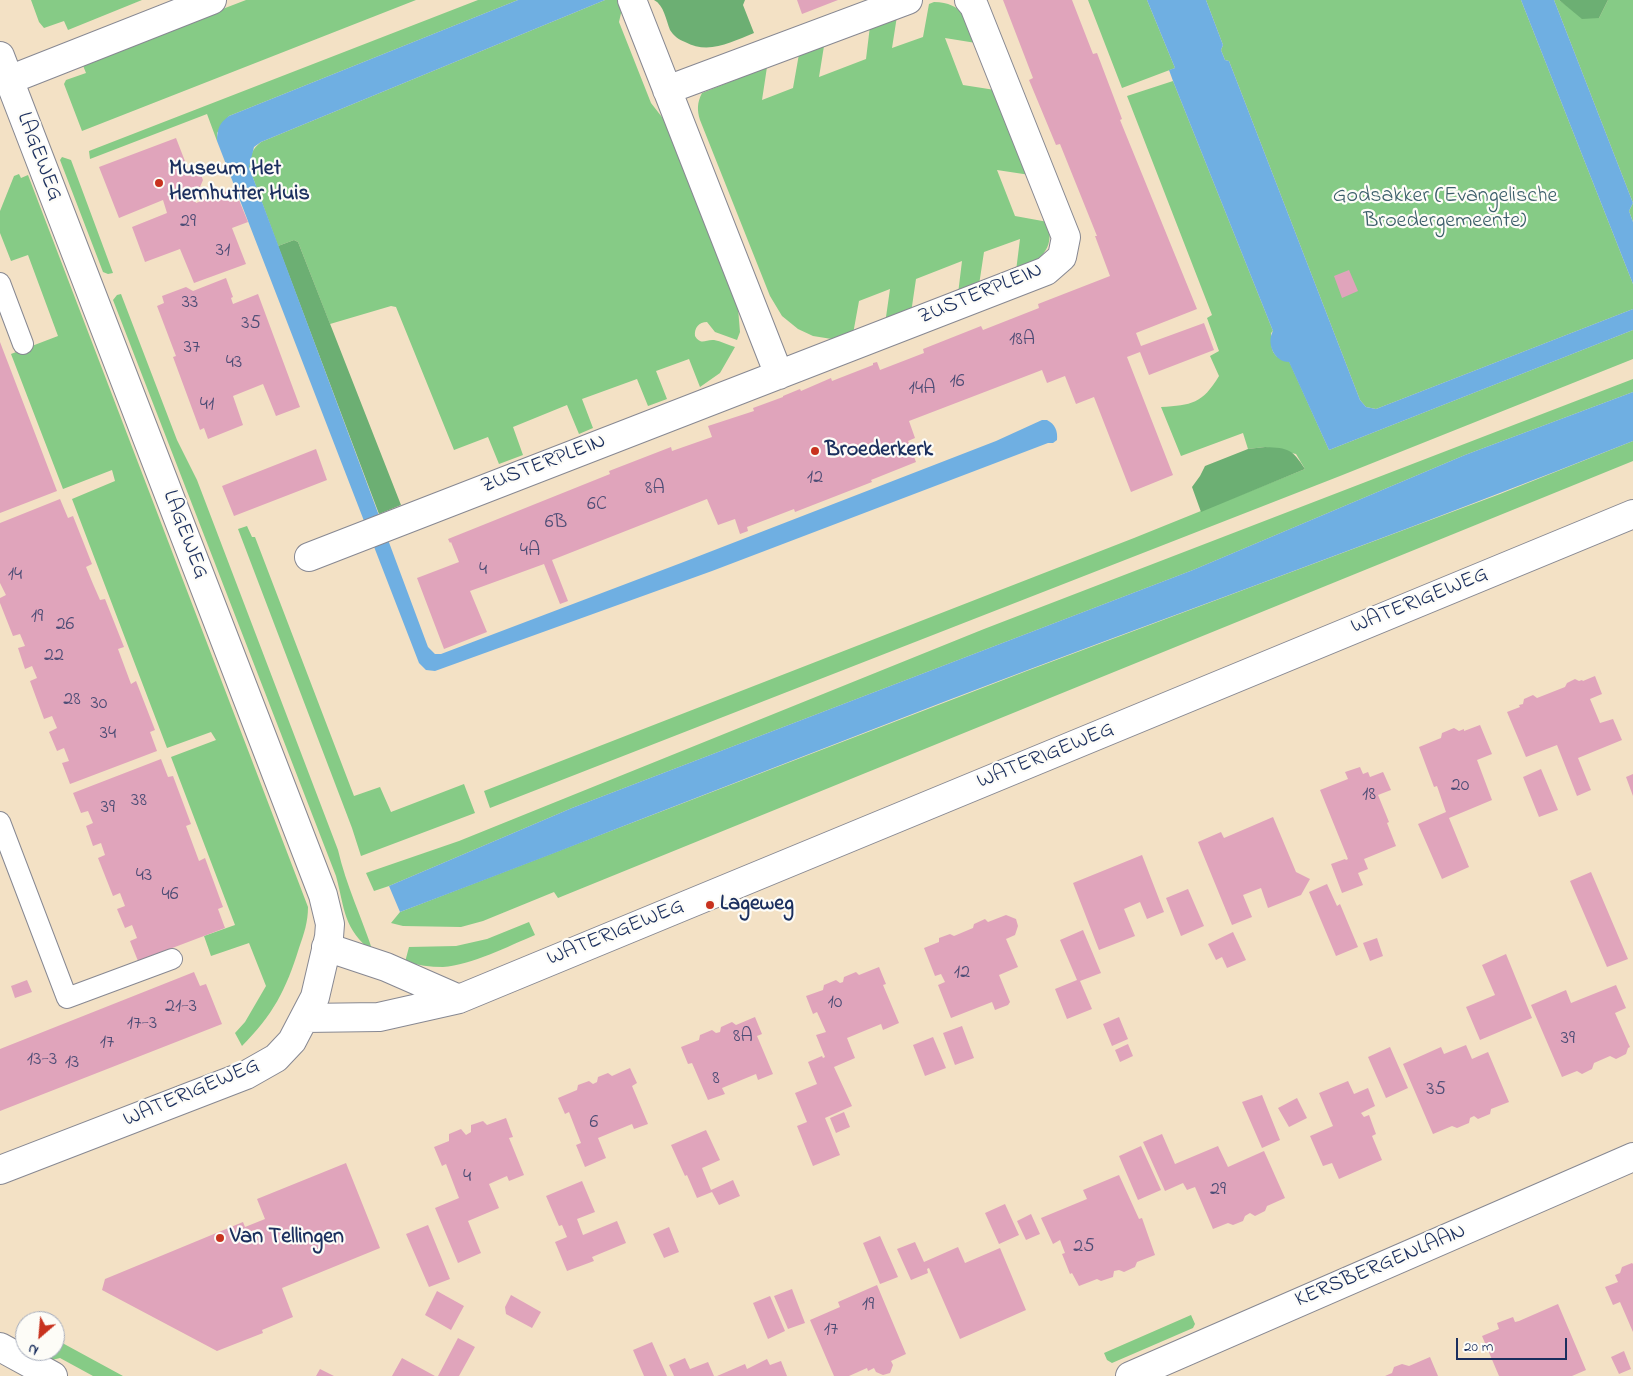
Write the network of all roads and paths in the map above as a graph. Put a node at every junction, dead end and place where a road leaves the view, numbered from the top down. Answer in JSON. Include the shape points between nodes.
{"nodes":[{"id":1,"x":212,"y":0,"type":"edge"},
{"id":2,"x":632,"y":0,"type":"edge"},
{"id":3,"x":908,"y":0,"type":"edge"},
{"id":4,"x":968,"y":0,"type":"edge"},
{"id":5,"x":2,"y":76,"type":"edge"},
{"id":6,"x":667,"y":90,"type":"junction"},
{"id":7,"x":0,"y":283,"type":"edge"},
{"id":8,"x":23,"y":344,"type":"dead end"},
{"id":9,"x":779,"y":375,"type":"junction"},
{"id":10,"x":1633,"y":514,"type":"edge"},
{"id":11,"x":308,"y":557,"type":"dead end"},
{"id":12,"x":0,"y":822,"type":"edge"},
{"id":13,"x":326,"y":947,"type":"junction"},
{"id":14,"x":172,"y":959,"type":"dead end"},
{"id":15,"x":459,"y":999,"type":"junction"},
{"id":16,"x":305,"y":1018,"type":"junction"},
{"id":17,"x":1633,"y":1157,"type":"edge"},
{"id":18,"x":0,"y":1170,"type":"edge"},
{"id":19,"x":0,"y":1347,"type":"edge"},
{"id":20,"x":53,"y":1376,"type":"edge"},
{"id":21,"x":1130,"y":1376,"type":"edge"}],
"edges":[{"from":1,"to":5,"type":"street"},
{"from":2,"to":6,"type":"street"},
{"from":3,"to":6,"type":"street"},
{"from":4,"to":9,"type":"street","name":"ZUSTERPLEIN","via":[[974,6],[1066,237],[1062,257],[1046,271]]},
{"from":5,"to":13,"type":"street","name":"LAGEWEG","via":[[323,894],[330,924]]},
{"from":6,"to":9,"type":"street"},
{"from":7,"to":8,"type":"lane"},
{"from":9,"to":11,"type":"street","name":"ZUSTERPLEIN"},
{"from":10,"to":15,"type":"street","name":"WATERIGEWEG"},
{"from":12,"to":14,"type":"lane","via":[[67,998]]},
{"from":13,"to":15,"type":"street","via":[[386,967]]},
{"from":13,"to":16,"type":"street","name":"LAGEWEG","via":[[315,997]]},
{"from":15,"to":16,"type":"street","name":"WATERIGEWEG","via":[[379,1016]]},
{"from":16,"to":18,"type":"street","name":"WATERIGEWEG","via":[[292,1041],[276,1058],[246,1075]]},
{"from":17,"to":21,"type":"street","name":"KERSBERGENLAAN"},
{"from":19,"to":20,"type":"street"}]}
